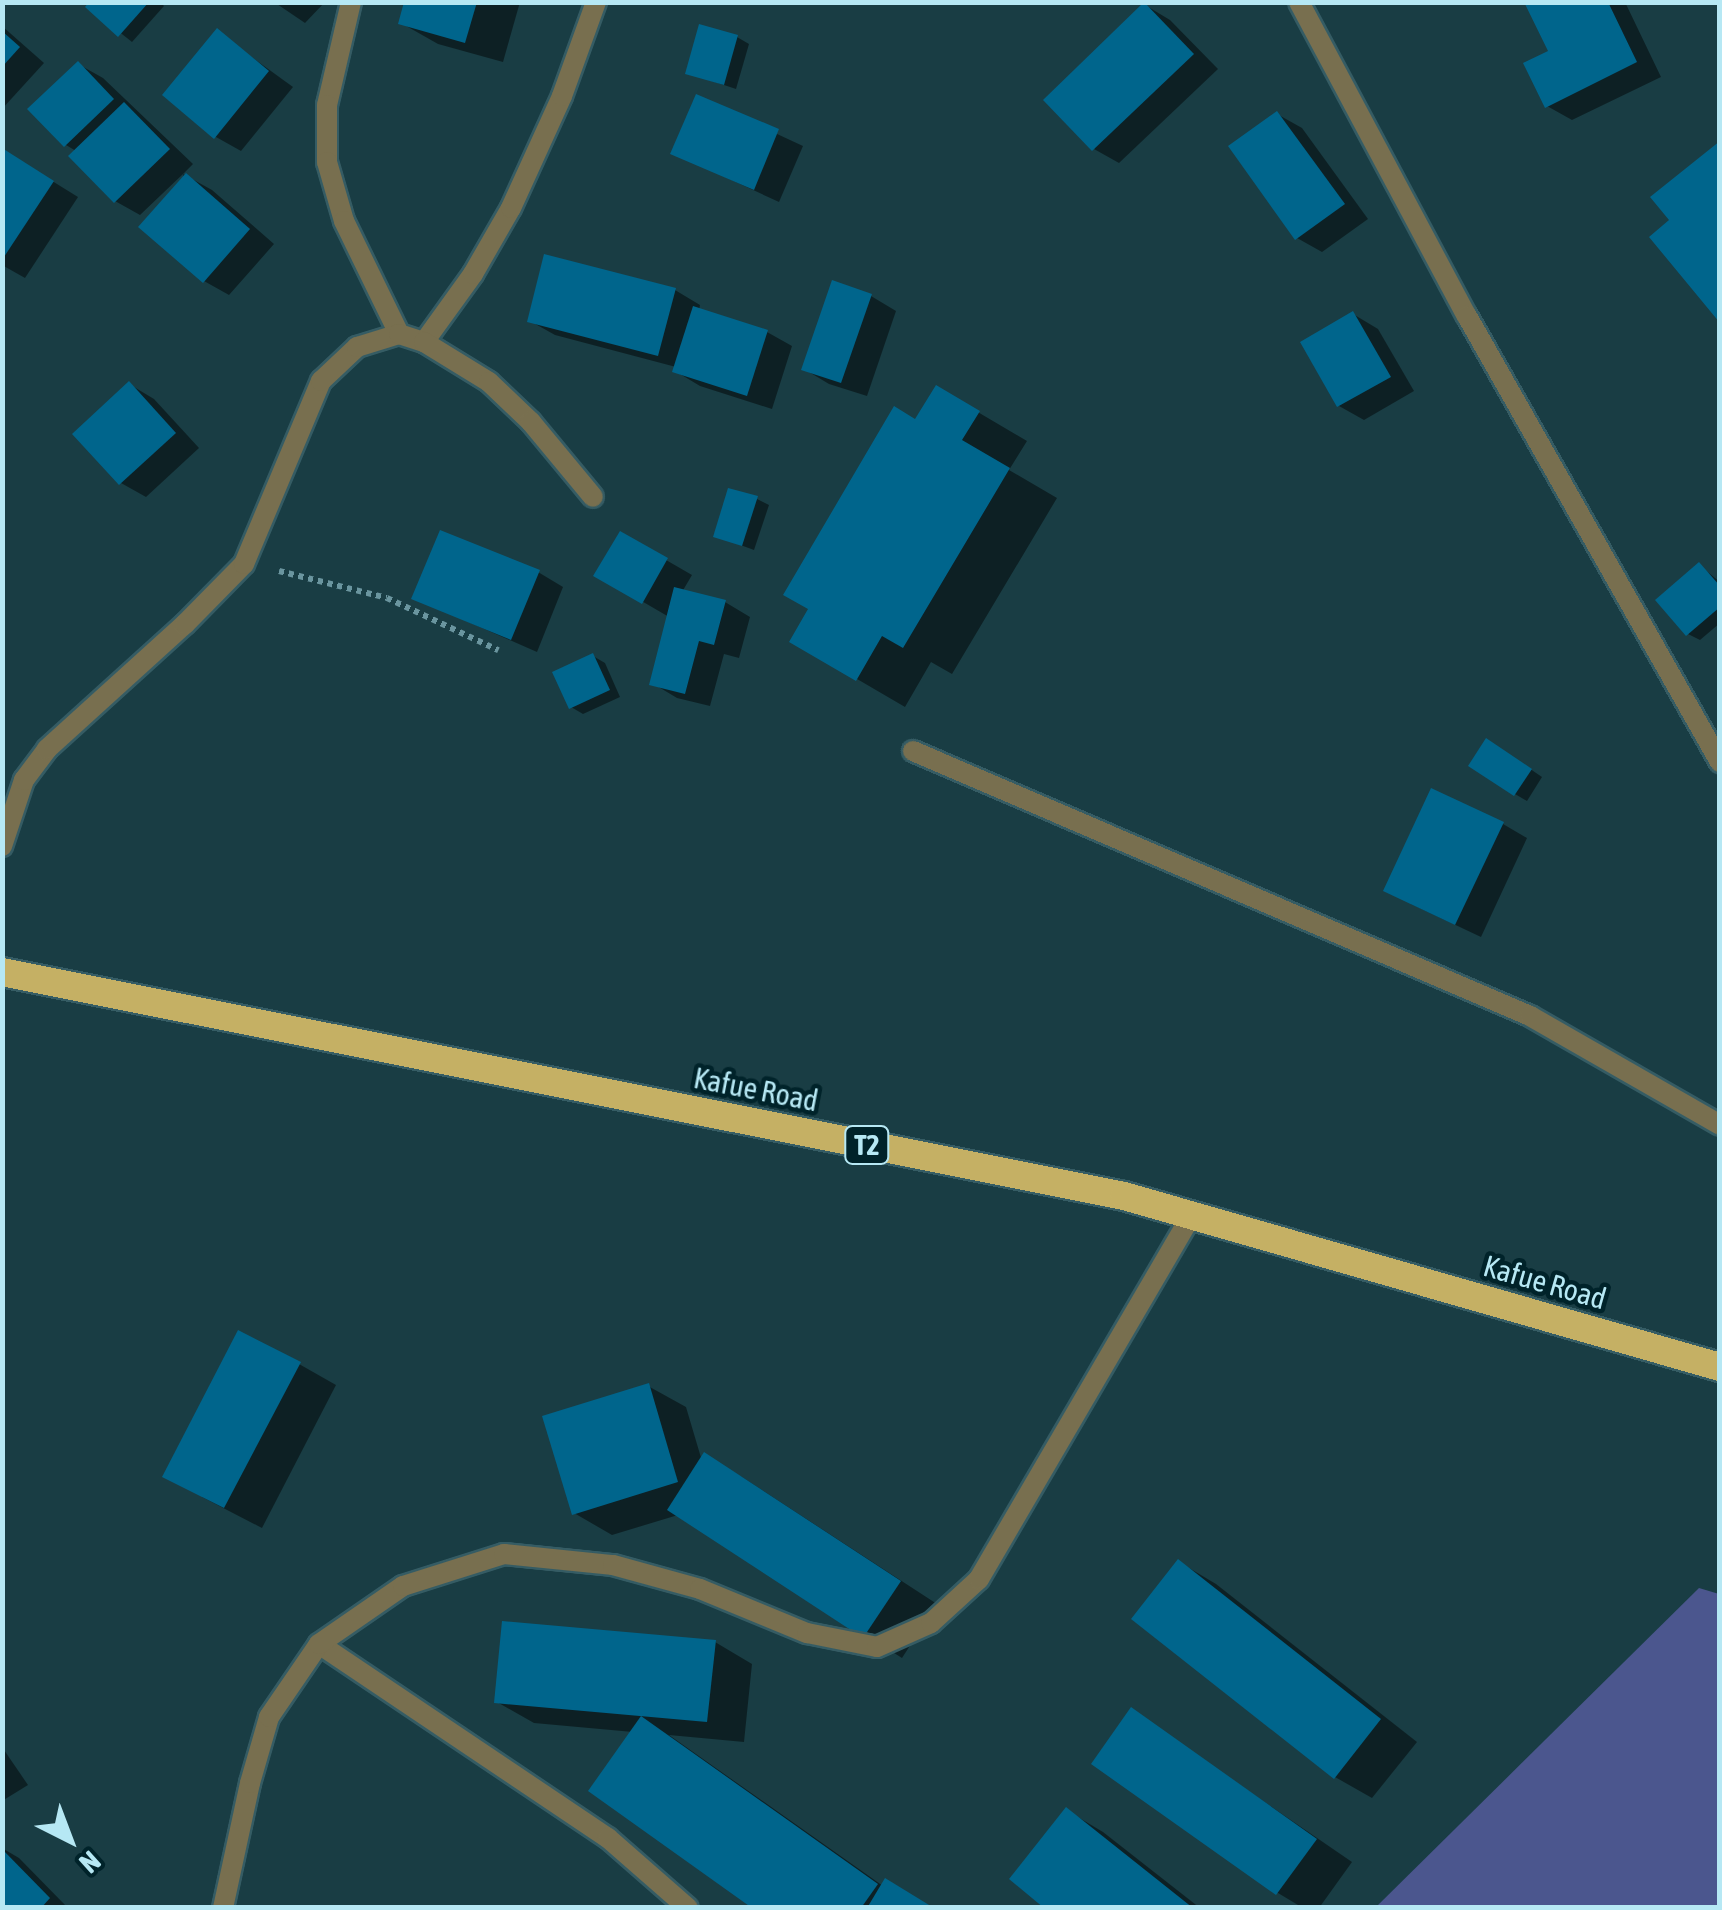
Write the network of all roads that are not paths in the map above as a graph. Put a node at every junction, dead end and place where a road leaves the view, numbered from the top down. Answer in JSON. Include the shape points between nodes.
{"nodes":[{"id":1,"x":351,"y":2,"type":"edge"},
{"id":2,"x":596,"y":2,"type":"edge"},
{"id":3,"x":1299,"y":2,"type":"edge"},
{"id":4,"x":398,"y":334,"type":"junction"},
{"id":5,"x":424,"y":342,"type":"junction"},
{"id":6,"x":592,"y":497,"type":"dead end"},
{"id":7,"x":913,"y":751,"type":"dead end"},
{"id":8,"x":1720,"y":762,"type":"edge"},
{"id":9,"x":2,"y":846,"type":"edge"},
{"id":10,"x":2,"y":972,"type":"edge"},
{"id":11,"x":1720,"y":1125,"type":"edge"},
{"id":12,"x":1192,"y":1215,"type":"junction"},
{"id":13,"x":1720,"y":1367,"type":"edge"},
{"id":14,"x":319,"y":1644,"type":"junction"},
{"id":15,"x":223,"y":1908,"type":"edge"},
{"id":16,"x":688,"y":1908,"type":"edge"}],
"edges":[{"from":1,"to":4,"type":"street","via":[[327,104],[326,162],[344,221]]},
{"from":2,"to":5,"type":"street","via":[[511,208]]},
{"from":3,"to":8,"type":"street","via":[[1467,316]]},
{"from":4,"to":5,"type":"street"},
{"from":4,"to":9,"type":"street","via":[[357,347],[321,381],[244,564],[47,748],[24,780]]},
{"from":5,"to":6,"type":"street","via":[[489,382],[544,435]]},
{"from":7,"to":11,"type":"street","via":[[1530,1016]]},
{"from":10,"to":12,"type":"highway","name":"Kafue Road","number":"T2","via":[[1085,1188]]},
{"from":12,"to":13,"type":"highway","name":"Kafue Road","number":"T2"},
{"from":12,"to":14,"type":"street","via":[[979,1579],[931,1624],[877,1646],[807,1633],[700,1589],[613,1564],[504,1554],[403,1586]]},
{"from":14,"to":15,"type":"street","via":[[269,1717]]},
{"from":14,"to":16,"type":"street","via":[[608,1838]]}]}
